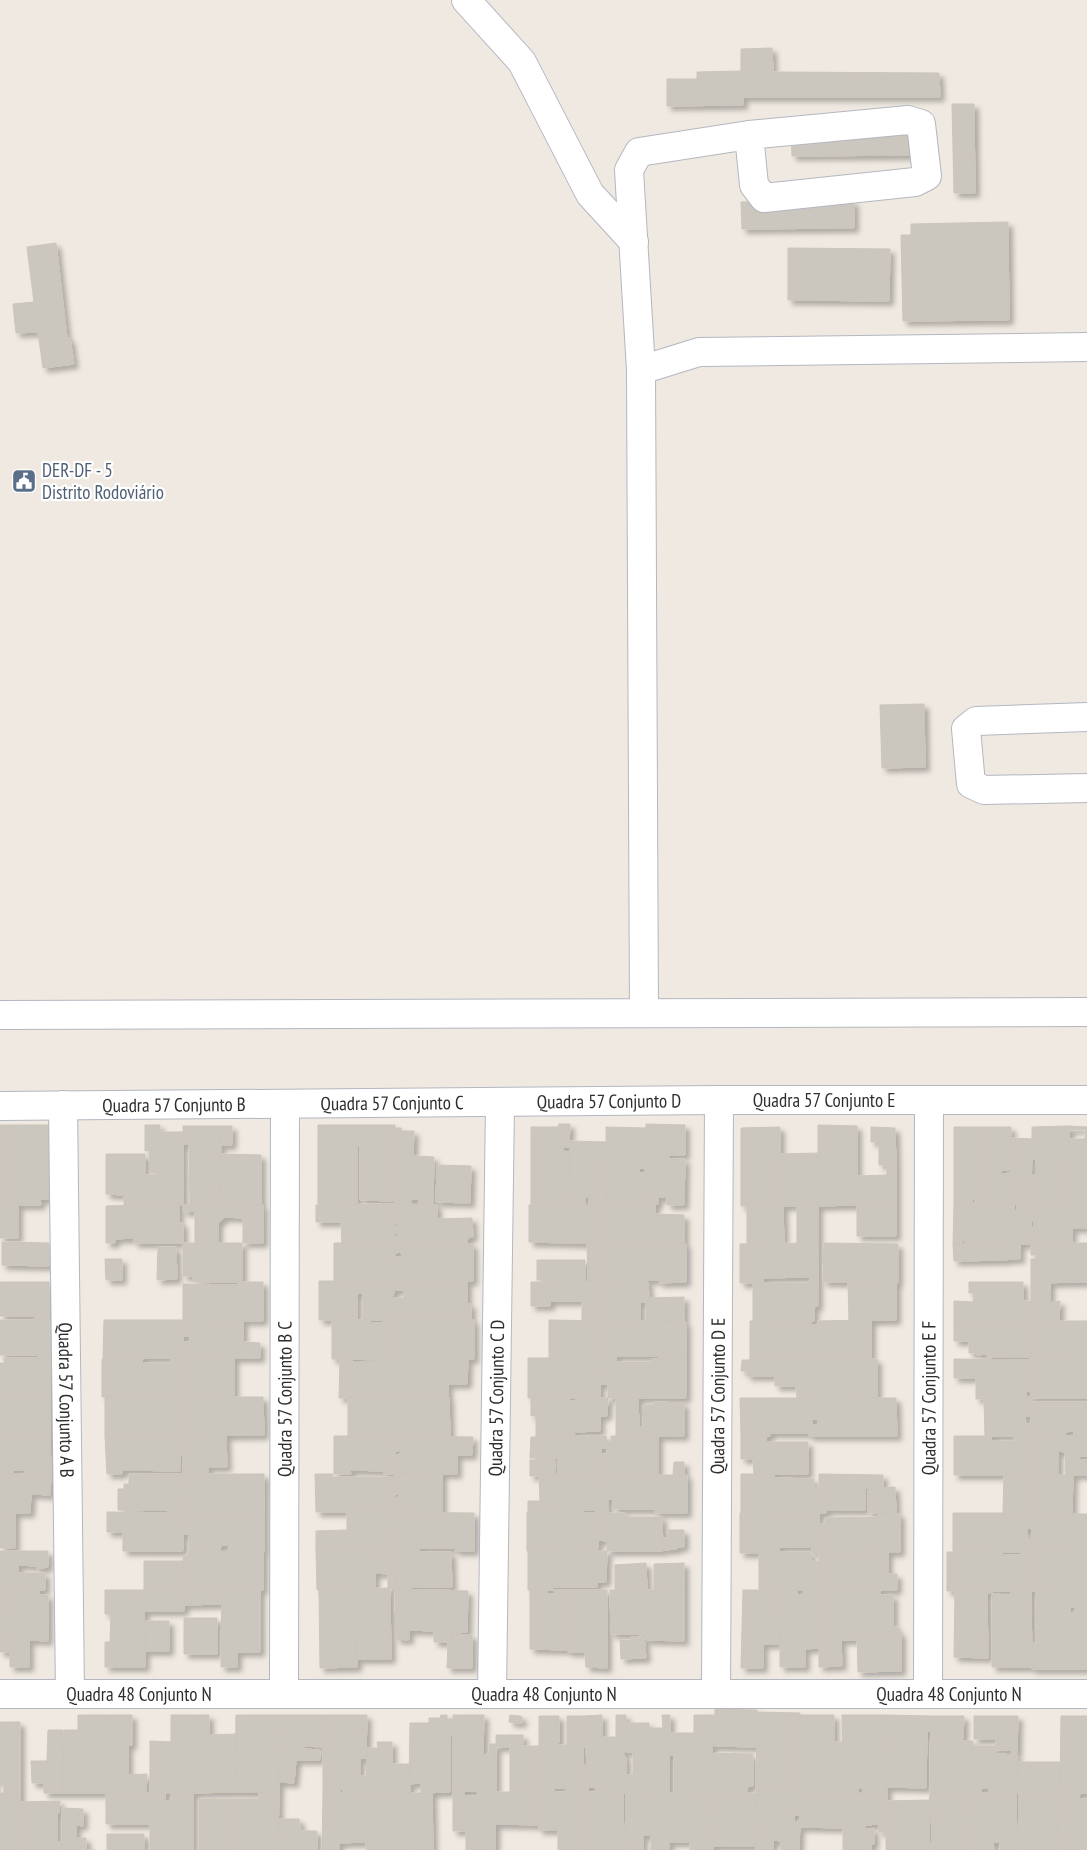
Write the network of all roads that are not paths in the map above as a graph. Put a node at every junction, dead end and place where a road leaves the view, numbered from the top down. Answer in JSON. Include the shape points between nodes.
{"nodes":[{"id":1,"x":466,"y":0,"type":"edge"},
{"id":2,"x":749,"y":135,"type":"junction"},
{"id":3,"x":634,"y":242,"type":"junction"},
{"id":4,"x":1087,"y":347,"type":"edge"},
{"id":5,"x":641,"y":370,"type":"junction"},
{"id":6,"x":1087,"y":718,"type":"edge"},
{"id":7,"x":1087,"y":788,"type":"edge"},
{"id":8,"x":1087,"y":1012,"type":"edge"},
{"id":9,"x":644,"y":1013,"type":"junction"},
{"id":10,"x":0,"y":1015,"type":"edge"},
{"id":11,"x":719,"y":1100,"type":"junction"},
{"id":12,"x":929,"y":1100,"type":"junction"},
{"id":13,"x":1087,"y":1100,"type":"edge"},
{"id":14,"x":500,"y":1103,"type":"junction"},
{"id":15,"x":285,"y":1104,"type":"junction"},
{"id":16,"x":63,"y":1105,"type":"junction"},
{"id":17,"x":0,"y":1106,"type":"edge"},
{"id":18,"x":0,"y":1694,"type":"edge"},
{"id":19,"x":70,"y":1694,"type":"junction"},
{"id":20,"x":284,"y":1694,"type":"junction"},
{"id":21,"x":492,"y":1694,"type":"junction"},
{"id":22,"x":716,"y":1694,"type":"junction"},
{"id":23,"x":928,"y":1694,"type":"junction"},
{"id":24,"x":1087,"y":1694,"type":"edge"}],
"edges":[{"from":1,"to":3,"type":"street","via":[[522,62],[590,194]]},
{"from":2,"to":2,"type":"street","via":[[908,120],[921,124],[927,176],[916,182],[764,198],[754,185]]},
{"from":2,"to":3,"type":"street","via":[[639,152],[629,170]]},
{"from":3,"to":5,"type":"street"},
{"from":4,"to":5,"type":"street","via":[[699,352]]},
{"from":5,"to":9,"type":"street"},
{"from":6,"to":7,"type":"street","via":[[976,721],[966,729],[971,784],[984,790]]},
{"from":8,"to":9,"type":"street"},
{"from":9,"to":10,"type":"street"},
{"from":11,"to":12,"type":"street","name":"Quadra 57 Conjunto E"},
{"from":11,"to":14,"type":"street","name":"Quadra 57 Conjunto D"},
{"from":11,"to":22,"type":"street","name":"Quadra 57 Conjunto D E"},
{"from":12,"to":13,"type":"street","name":"Quadra 57 Conjunto E"},
{"from":12,"to":23,"type":"street","name":"Quadra 57 Conjunto E F"},
{"from":14,"to":15,"type":"street","name":"Quadra 57 Conjunto C"},
{"from":14,"to":21,"type":"street","name":"Quadra 57 Conjunto C D"},
{"from":15,"to":16,"type":"street","name":"Quadra 57 Conjunto B"},
{"from":15,"to":20,"type":"street","name":"Quadra 57 Conjunto B C"},
{"from":16,"to":17,"type":"street","name":"Quadra 57 Conjunto B"},
{"from":16,"to":19,"type":"street","name":"Quadra 57 Conjunto A B"},
{"from":18,"to":19,"type":"street","name":"Quadra 48 Conjunto N"},
{"from":19,"to":20,"type":"street","name":"Quadra 48 Conjunto N"},
{"from":20,"to":21,"type":"street","name":"Quadra 48 Conjunto N"},
{"from":21,"to":22,"type":"street","name":"Quadra 48 Conjunto N"},
{"from":22,"to":23,"type":"street","name":"Quadra 48 Conjunto N"},
{"from":23,"to":24,"type":"street","name":"Quadra 48 Conjunto N"}]}
